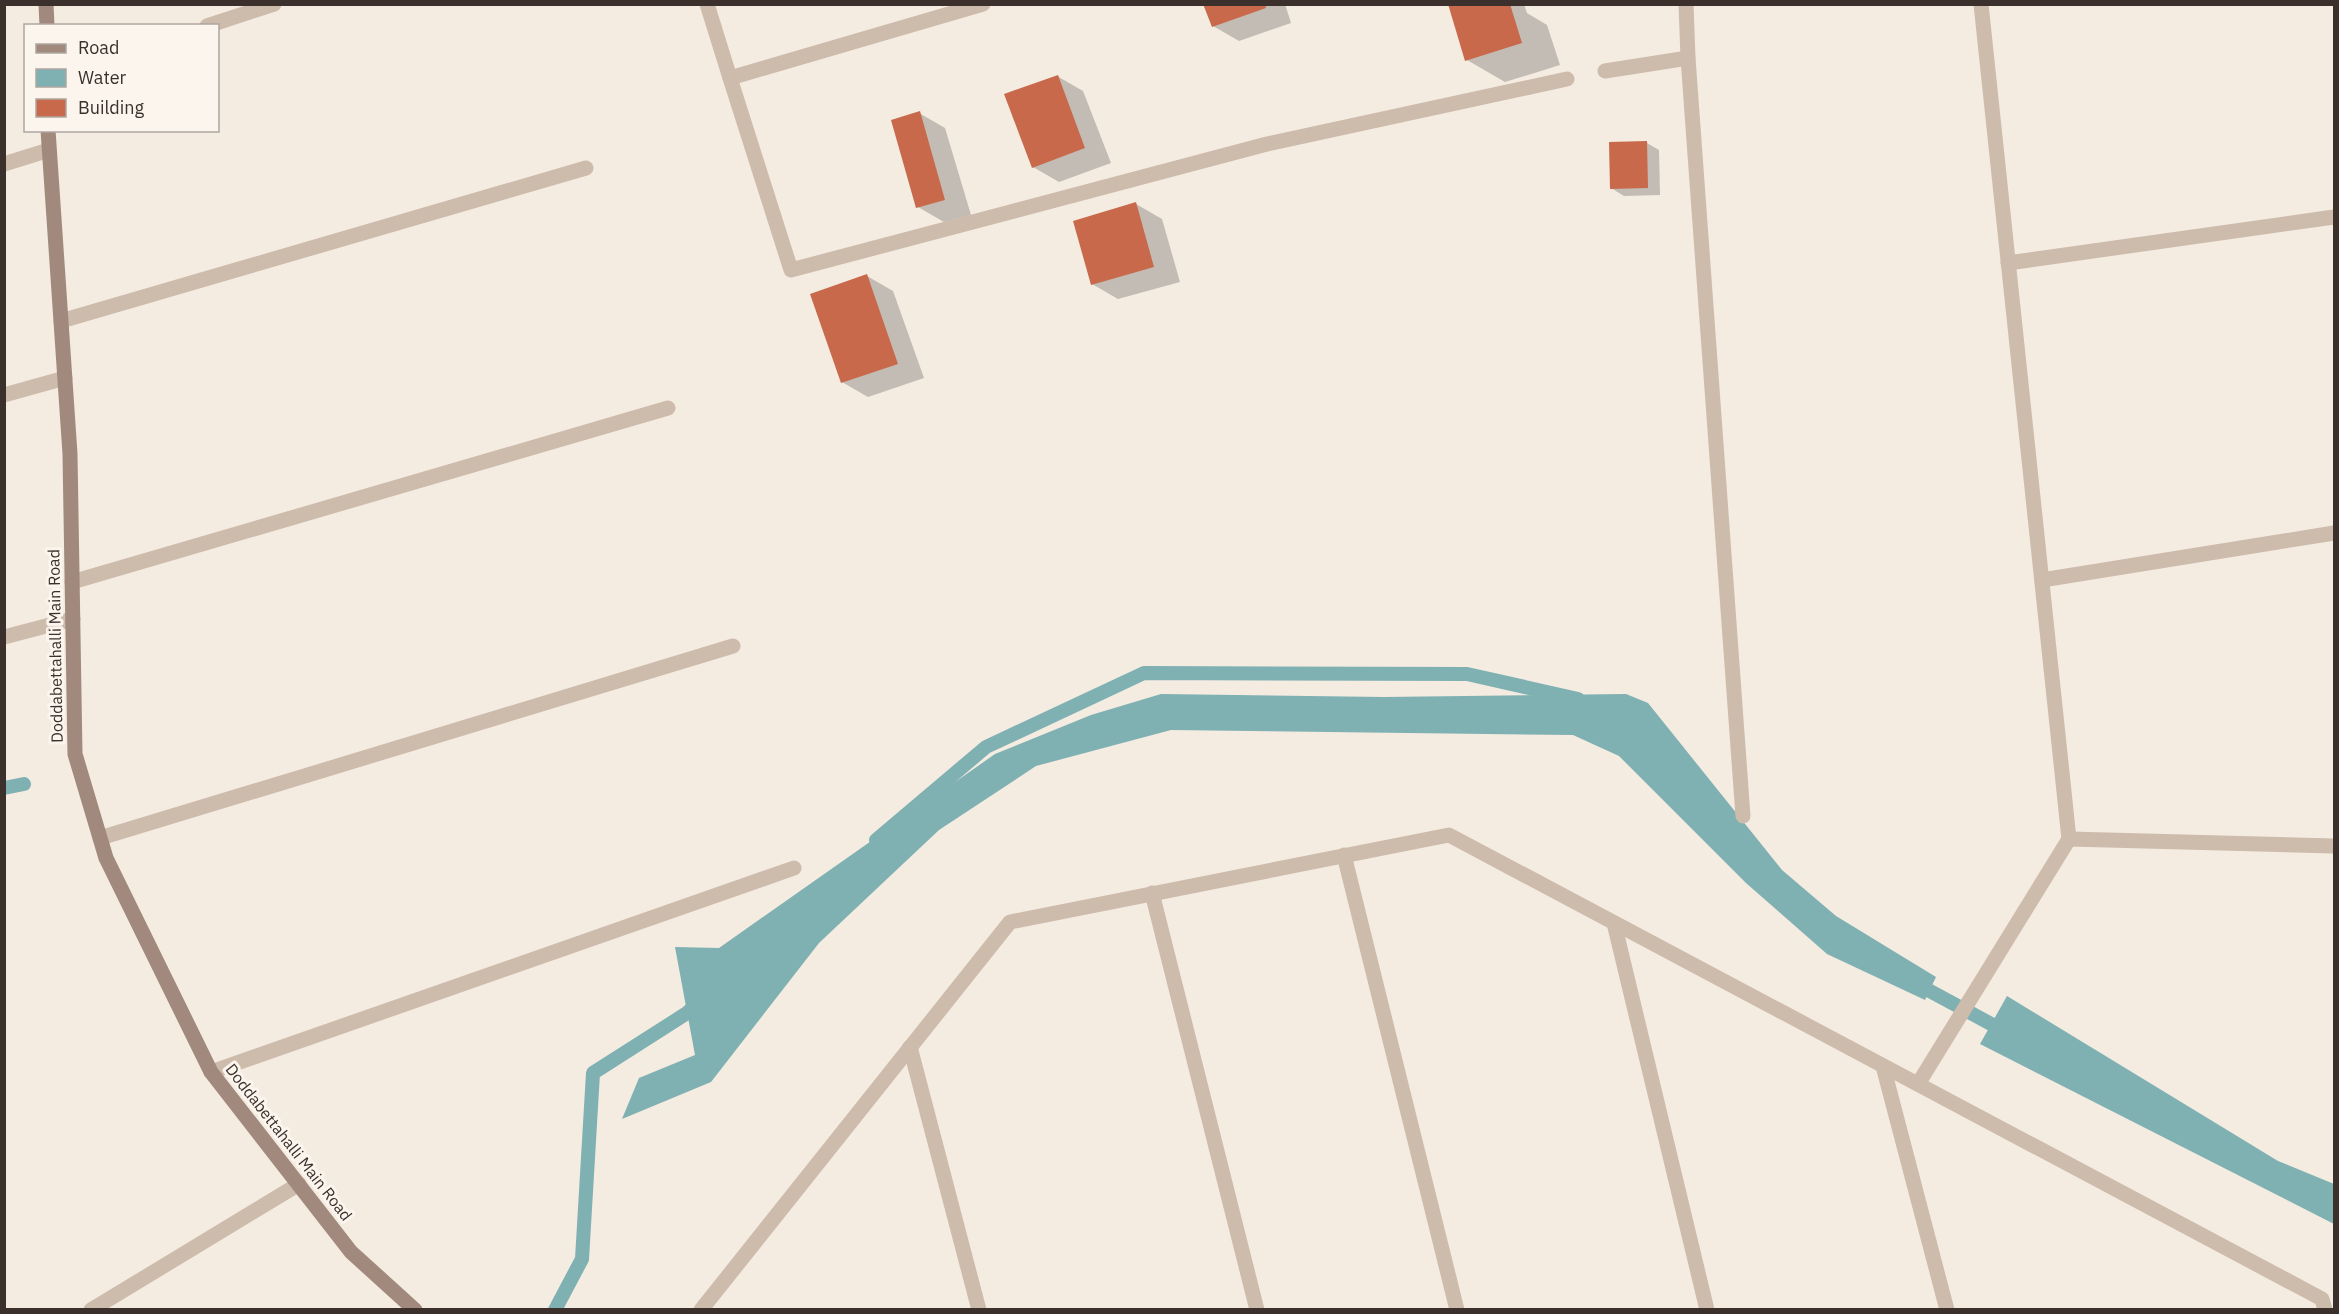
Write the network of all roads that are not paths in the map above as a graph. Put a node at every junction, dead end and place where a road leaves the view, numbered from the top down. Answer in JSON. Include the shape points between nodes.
{"nodes":[{"id":1,"x":46,"y":4,"type":"edge"},
{"id":2,"x":274,"y":4,"type":"edge"},
{"id":3,"x":706,"y":4,"type":"edge"},
{"id":4,"x":983,"y":4,"type":"edge"},
{"id":5,"x":1686,"y":4,"type":"edge"},
{"id":6,"x":1981,"y":4,"type":"edge"},
{"id":7,"x":46,"y":24,"type":"edge"},
{"id":8,"x":213,"y":24,"type":"edge"},
{"id":9,"x":1688,"y":58,"type":"junction"},
{"id":10,"x":1605,"y":71,"type":"dead end"},
{"id":11,"x":730,"y":78,"type":"junction"},
{"id":12,"x":1567,"y":79,"type":"dead end"},
{"id":13,"x":48,"y":132,"type":"edge"},
{"id":14,"x":48,"y":150,"type":"junction"},
{"id":15,"x":4,"y":164,"type":"edge"},
{"id":16,"x":586,"y":168,"type":"dead end"},
{"id":17,"x":2334,"y":217,"type":"edge"},
{"id":18,"x":2008,"y":263,"type":"junction"},
{"id":19,"x":61,"y":321,"type":"junction"},
{"id":20,"x":65,"y":378,"type":"junction"},
{"id":21,"x":4,"y":395,"type":"edge"},
{"id":22,"x":668,"y":408,"type":"dead end"},
{"id":23,"x":2334,"y":532,"type":"edge"},
{"id":24,"x":2042,"y":580,"type":"junction"},
{"id":25,"x":72,"y":582,"type":"junction"},
{"id":26,"x":73,"y":619,"type":"junction"},
{"id":27,"x":4,"y":637,"type":"edge"},
{"id":28,"x":733,"y":646,"type":"dead end"},
{"id":29,"x":1743,"y":816,"type":"dead end"},
{"id":30,"x":100,"y":837,"type":"junction"},
{"id":31,"x":2069,"y":839,"type":"junction"},
{"id":32,"x":2334,"y":846,"type":"edge"},
{"id":33,"x":1344,"y":855,"type":"junction"},
{"id":34,"x":794,"y":868,"type":"dead end"},
{"id":35,"x":1152,"y":893,"type":"junction"},
{"id":36,"x":1614,"y":923,"type":"junction"},
{"id":37,"x":910,"y":1047,"type":"junction"},
{"id":38,"x":1883,"y":1066,"type":"junction"},
{"id":39,"x":211,"y":1072,"type":"junction"},
{"id":40,"x":1918,"y":1084,"type":"junction"},
{"id":41,"x":298,"y":1185,"type":"junction"},
{"id":42,"x":91,"y":1310,"type":"edge"},
{"id":43,"x":415,"y":1310,"type":"edge"},
{"id":44,"x":701,"y":1310,"type":"edge"},
{"id":45,"x":979,"y":1310,"type":"edge"},
{"id":46,"x":1257,"y":1310,"type":"edge"},
{"id":47,"x":1457,"y":1310,"type":"edge"},
{"id":48,"x":1707,"y":1310,"type":"edge"},
{"id":49,"x":1947,"y":1310,"type":"edge"},
{"id":50,"x":2325,"y":1310,"type":"edge"}],
"edges":[{"from":1,"to":7,"type":"street"},
{"from":2,"to":8,"type":"street"},
{"from":3,"to":11,"type":"street"},
{"from":4,"to":11,"type":"street"},
{"from":5,"to":9,"type":"street"},
{"from":6,"to":18,"type":"street"},
{"from":9,"to":10,"type":"street"},
{"from":9,"to":29,"type":"street"},
{"from":11,"to":12,"type":"street","via":[[791,270],[1267,144]]},
{"from":13,"to":14,"type":"street","name":"Doddabettahalli Main Road"},
{"from":14,"to":15,"type":"street"},
{"from":14,"to":19,"type":"street","name":"Doddabettahalli Main Road"},
{"from":16,"to":19,"type":"street"},
{"from":17,"to":18,"type":"street"},
{"from":18,"to":24,"type":"street"},
{"from":19,"to":20,"type":"street","name":"Doddabettahalli Main Road"},
{"from":20,"to":21,"type":"street"},
{"from":20,"to":25,"type":"street","name":"Doddabettahalli Main Road"},
{"from":22,"to":25,"type":"street"},
{"from":23,"to":24,"type":"street"},
{"from":24,"to":31,"type":"street"},
{"from":25,"to":26,"type":"street","name":"Doddabettahalli Main Road"},
{"from":26,"to":27,"type":"street"},
{"from":26,"to":30,"type":"street","name":"Doddabettahalli Main Road","via":[[75,754]]},
{"from":28,"to":30,"type":"street"},
{"from":30,"to":39,"type":"street","name":"Doddabettahalli Main Road","via":[[106,858]]},
{"from":31,"to":32,"type":"street"},
{"from":31,"to":40,"type":"street"},
{"from":33,"to":35,"type":"street"},
{"from":33,"to":36,"type":"street","via":[[1449,835]]},
{"from":33,"to":47,"type":"street"},
{"from":34,"to":39,"type":"street"},
{"from":35,"to":37,"type":"street","via":[[1010,922]]},
{"from":35,"to":46,"type":"street"},
{"from":36,"to":38,"type":"street"},
{"from":36,"to":48,"type":"street"},
{"from":37,"to":44,"type":"street"},
{"from":37,"to":45,"type":"street"},
{"from":38,"to":40,"type":"street"},
{"from":38,"to":49,"type":"street"},
{"from":39,"to":41,"type":"street","name":"Doddabettahalli Main Road"},
{"from":40,"to":50,"type":"street","via":[[2322,1299]]},
{"from":41,"to":42,"type":"street"},
{"from":41,"to":43,"type":"street","name":"Doddabettahalli Main Road","via":[[351,1252]]}]}
